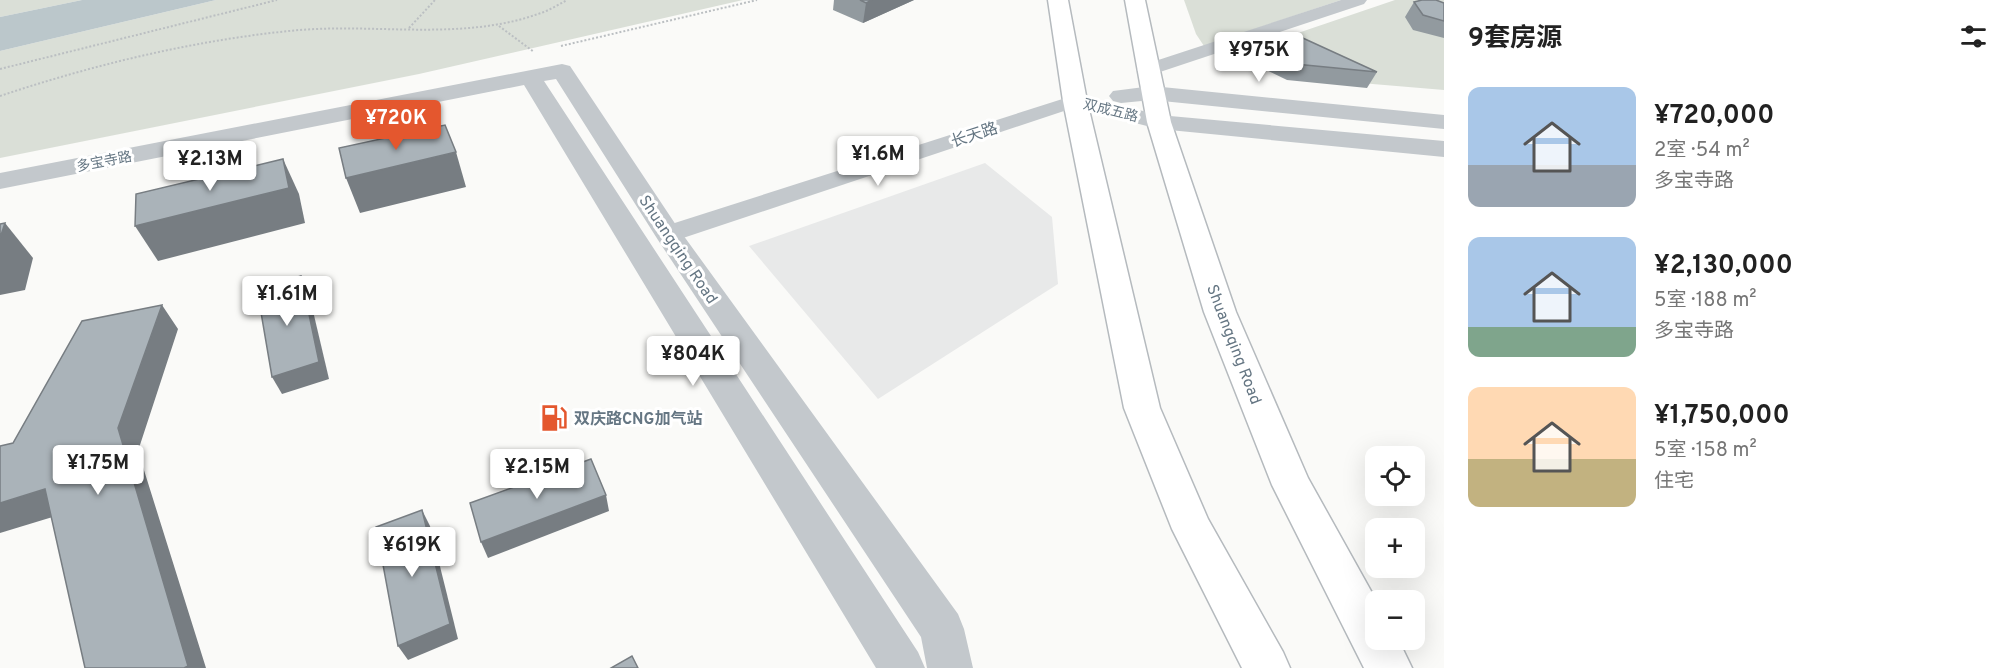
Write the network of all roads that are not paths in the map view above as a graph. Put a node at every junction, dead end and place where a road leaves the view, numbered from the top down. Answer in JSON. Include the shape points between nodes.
{"nodes":[{"id":1,"x":1058,"y":0,"type":"edge"},
{"id":2,"x":1135,"y":0,"type":"edge"},
{"id":3,"x":1358,"y":0,"type":"edge"},
{"id":4,"x":547,"y":61,"type":"junction"},
{"id":5,"x":1153,"y":95,"type":"junction"},
{"id":6,"x":1075,"y":101,"type":"junction"},
{"id":7,"x":1444,"y":122,"type":"edge"},
{"id":8,"x":1444,"y":149,"type":"edge"},
{"id":9,"x":0,"y":181,"type":"edge"},
{"id":10,"x":668,"y":234,"type":"junction"},
{"id":11,"x":902,"y":668,"type":"edge"},
{"id":12,"x":950,"y":668,"type":"edge"},
{"id":13,"x":1267,"y":668,"type":"edge"},
{"id":14,"x":1389,"y":668,"type":"edge"}],
"edges":[{"from":1,"to":6,"type":"main road"},
{"from":2,"to":5,"type":"main road","name":"Shuangqing Road"},
{"from":3,"to":5,"type":"street"},
{"from":4,"to":9,"type":"street","name":"多宝寺路"},
{"from":4,"to":10,"type":"street","name":"Shuangqing Road"},
{"from":4,"to":11,"type":"street","name":"Shuangqing Road"},
{"from":5,"to":6,"type":"street","name":"双成五路"},
{"from":5,"to":7,"type":"street","name":"双成五路"},
{"from":5,"to":8,"type":"street","name":"双成五路"},
{"from":5,"to":14,"type":"main road","name":"Shuangqing Road","via":[[1220,312],[1291,485]]},
{"from":6,"to":10,"type":"street","name":"长天路"},
{"from":6,"to":13,"type":"main road","via":[[1142,408],[1192,529]]},
{"from":10,"to":12,"type":"street","name":"Shuangqing Road","via":[[942,629]]}]}
